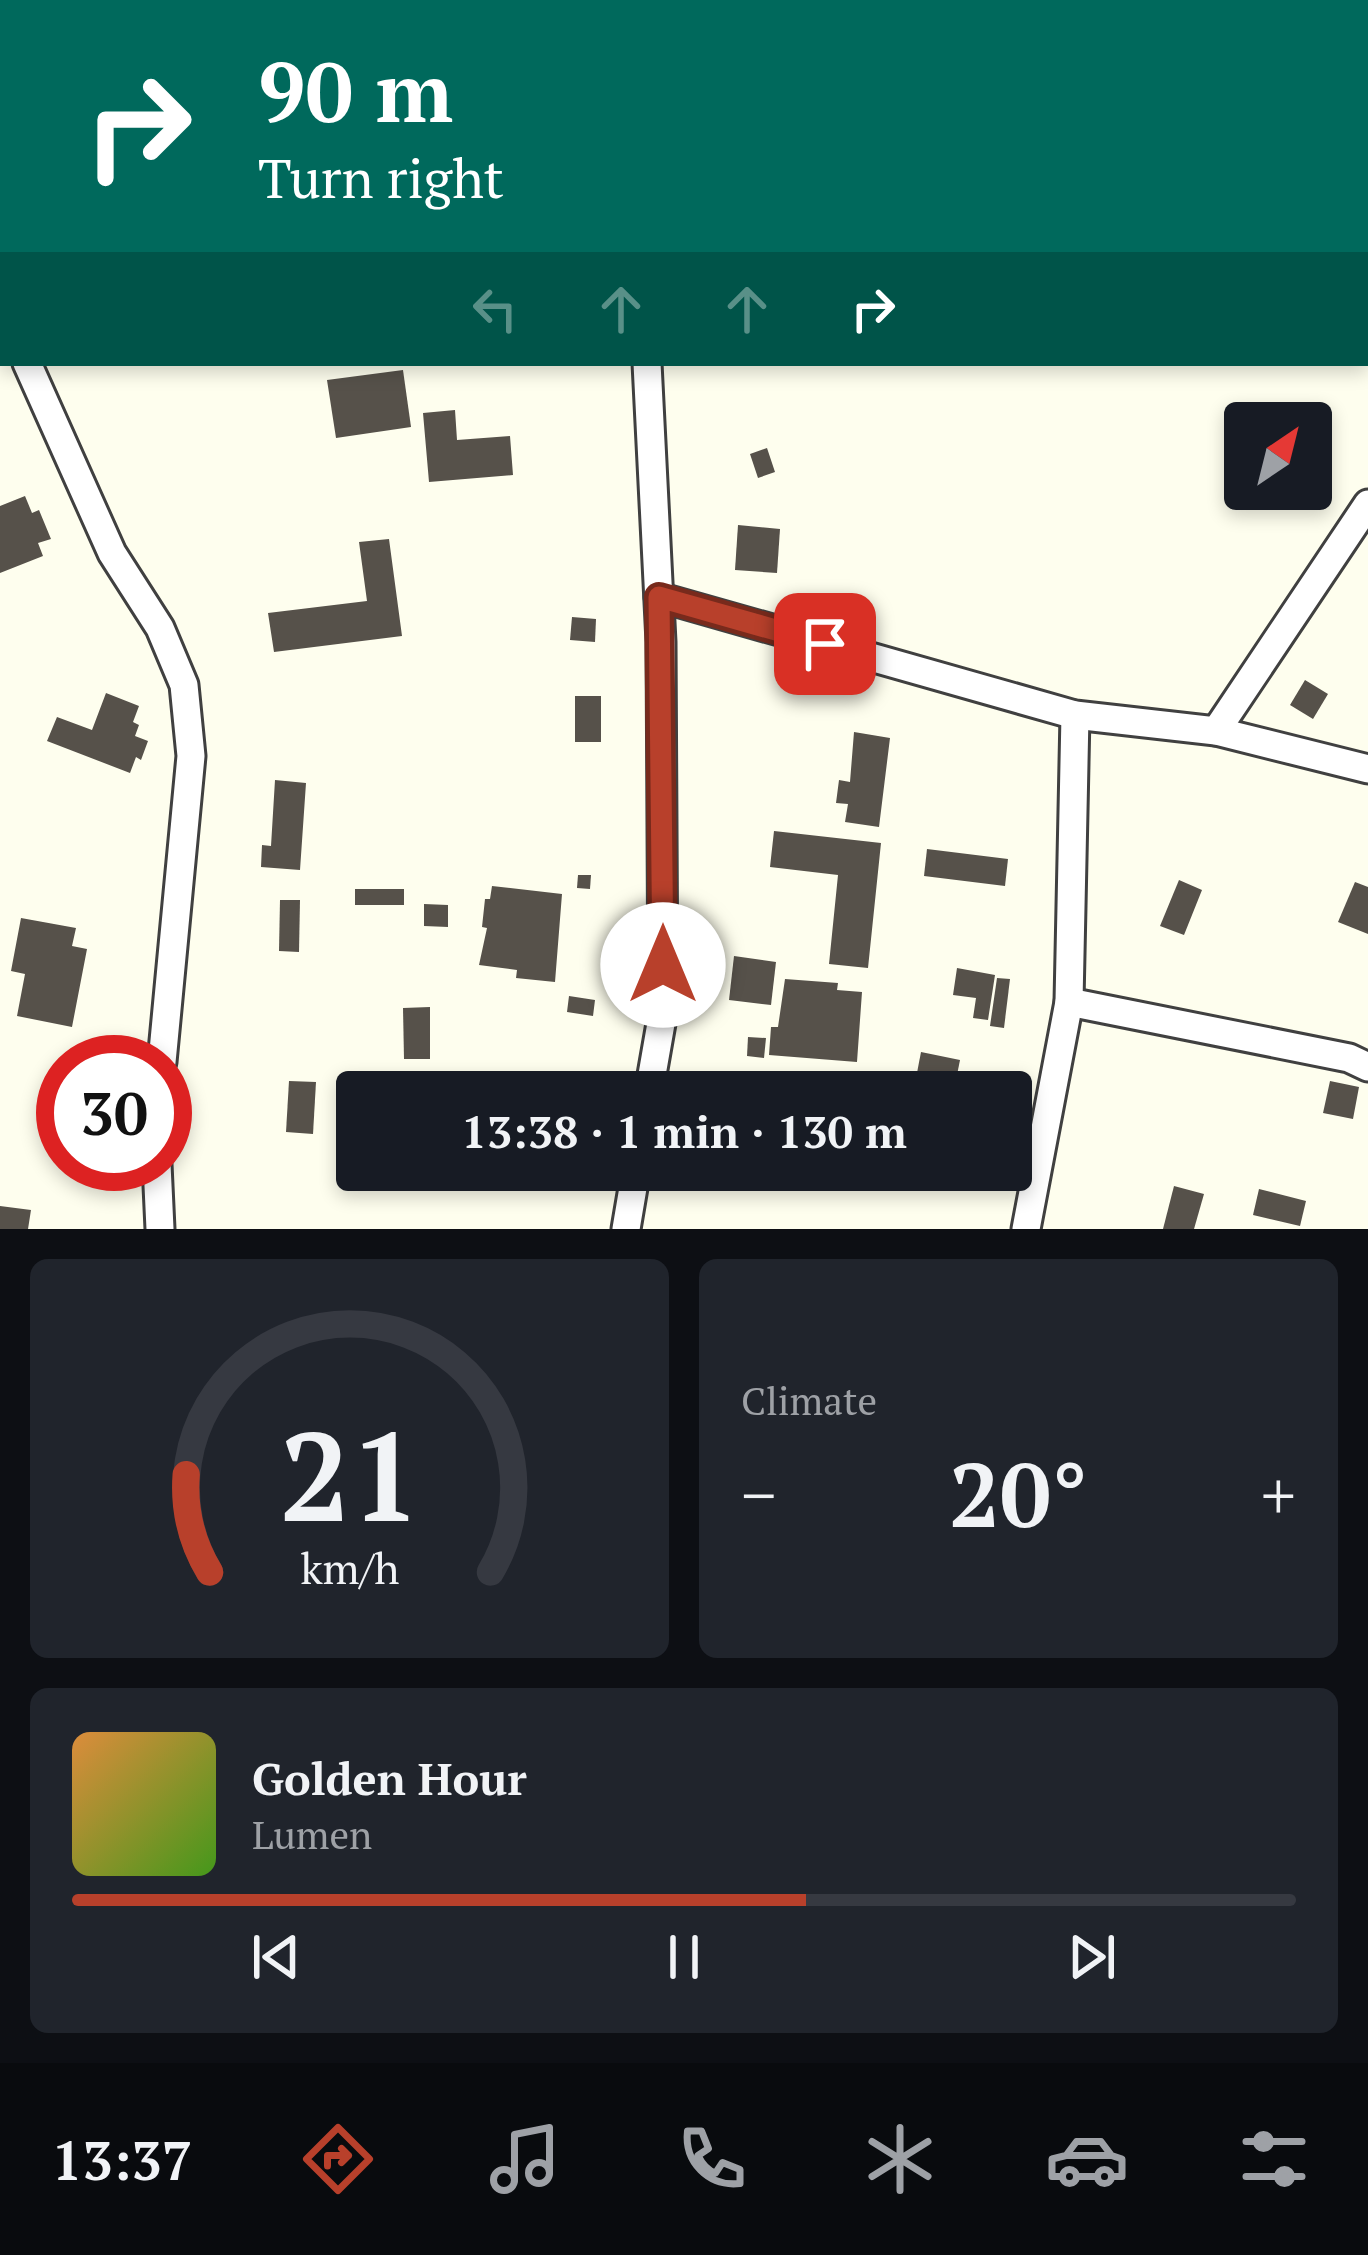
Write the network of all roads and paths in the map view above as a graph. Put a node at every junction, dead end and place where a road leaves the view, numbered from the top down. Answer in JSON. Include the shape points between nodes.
{"nodes":[{"id":1,"x":28,"y":366,"type":"edge"},
{"id":2,"x":647,"y":366,"type":"edge"},
{"id":3,"x":1368,"y":505,"type":"edge"},
{"id":4,"x":659,"y":597,"type":"junction"},
{"id":5,"x":1075,"y":715,"type":"junction"},
{"id":6,"x":1216,"y":731,"type":"junction"},
{"id":7,"x":1368,"y":769,"type":"edge"},
{"id":8,"x":1069,"y":1002,"type":"junction"},
{"id":9,"x":165,"y":1035,"type":"edge"},
{"id":10,"x":1368,"y":1067,"type":"edge"},
{"id":11,"x":653,"y":1071,"type":"edge"},
{"id":12,"x":158,"y":1191,"type":"edge"},
{"id":13,"x":632,"y":1191,"type":"edge"},
{"id":14,"x":160,"y":1229,"type":"edge"},
{"id":15,"x":626,"y":1229,"type":"edge"},
{"id":16,"x":1026,"y":1229,"type":"edge"}],
"edges":[{"from":1,"to":9,"type":"street","via":[[112,553],[160,628],[184,685],[191,756]]},
{"from":2,"to":4,"type":"street"},
{"from":3,"to":6,"type":"street"},
{"from":4,"to":5,"type":"street"},
{"from":4,"to":11,"type":"street","via":[[663,1012]]},
{"from":5,"to":6,"type":"street"},
{"from":5,"to":8,"type":"street"},
{"from":6,"to":7,"type":"street"},
{"from":8,"to":10,"type":"street"},
{"from":8,"to":16,"type":"street"},
{"from":12,"to":14,"type":"street"},
{"from":13,"to":15,"type":"street"}]}
